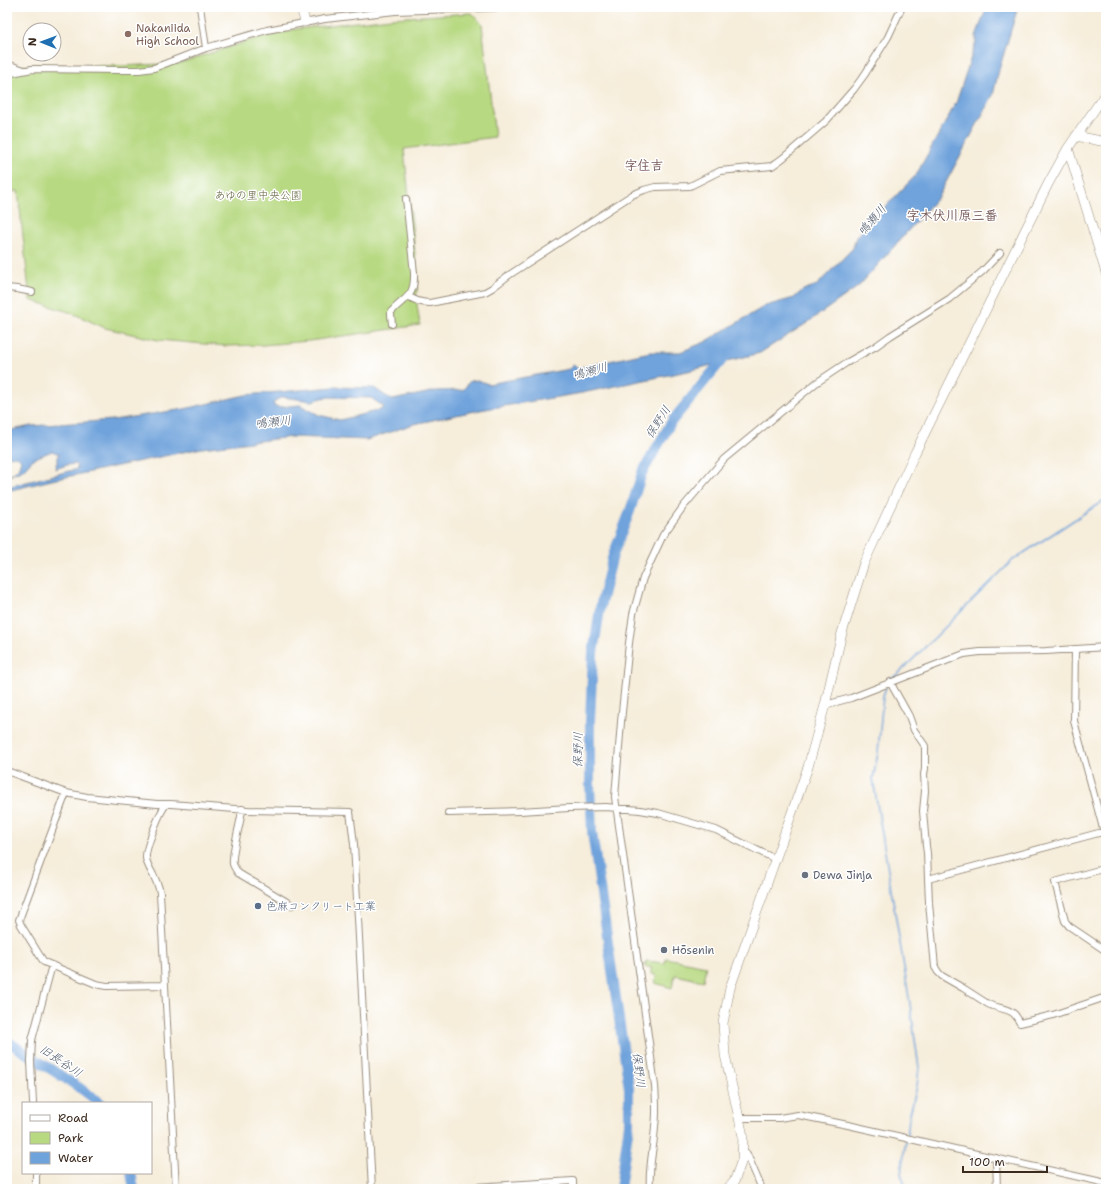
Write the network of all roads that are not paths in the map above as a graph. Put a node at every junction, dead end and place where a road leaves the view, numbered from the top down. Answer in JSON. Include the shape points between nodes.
{"nodes":[{"id":1,"x":200,"y":7,"type":"edge"},
{"id":2,"x":301,"y":7,"type":"edge"},
{"id":3,"x":512,"y":7,"type":"edge"},
{"id":4,"x":902,"y":7,"type":"edge"},
{"id":5,"x":305,"y":22,"type":"junction"},
{"id":6,"x":206,"y":48,"type":"junction"},
{"id":7,"x":7,"y":64,"type":"edge"},
{"id":8,"x":24,"y":70,"type":"junction"},
{"id":9,"x":7,"y":74,"type":"edge"},
{"id":10,"x":1106,"y":93,"type":"edge"},
{"id":11,"x":1076,"y":136,"type":"junction"},
{"id":12,"x":1106,"y":142,"type":"edge"},
{"id":13,"x":1068,"y":148,"type":"junction"},
{"id":14,"x":406,"y":199,"type":"dead end"},
{"id":15,"x":1000,"y":253,"type":"dead end"},
{"id":16,"x":1106,"y":273,"type":"edge"},
{"id":17,"x":7,"y":288,"type":"edge"},
{"id":18,"x":32,"y":292,"type":"dead end"},
{"id":19,"x":408,"y":296,"type":"junction"},
{"id":20,"x":392,"y":324,"type":"dead end"},
{"id":21,"x":1106,"y":647,"type":"edge"},
{"id":22,"x":1076,"y":648,"type":"junction"},
{"id":23,"x":890,"y":682,"type":"junction"},
{"id":24,"x":826,"y":705,"type":"junction"},
{"id":25,"x":7,"y":771,"type":"edge"},
{"id":26,"x":66,"y":793,"type":"junction"},
{"id":27,"x":166,"y":804,"type":"junction"},
{"id":28,"x":616,"y":808,"type":"junction"},
{"id":29,"x":242,"y":809,"type":"junction"},
{"id":30,"x":448,"y":813,"type":"dead end"},
{"id":31,"x":1105,"y":831,"type":"edge"},
{"id":32,"x":1106,"y":844,"type":"edge"},
{"id":33,"x":776,"y":859,"type":"junction"},
{"id":34,"x":1106,"y":868,"type":"edge"},
{"id":35,"x":928,"y":879,"type":"junction"},
{"id":36,"x":292,"y":904,"type":"dead end"},
{"id":37,"x":1106,"y":951,"type":"edge"},
{"id":38,"x":52,"y":965,"type":"junction"},
{"id":39,"x":165,"y":985,"type":"junction"},
{"id":40,"x":1106,"y":996,"type":"edge"},
{"id":41,"x":33,"y":1102,"type":"edge"},
{"id":42,"x":739,"y":1118,"type":"junction"},
{"id":43,"x":742,"y":1149,"type":"junction"},
{"id":44,"x":996,"y":1158,"type":"junction"},
{"id":45,"x":36,"y":1174,"type":"edge"},
{"id":46,"x":1106,"y":1183,"type":"edge"},
{"id":47,"x":36,"y":1189,"type":"edge"},
{"id":48,"x":176,"y":1189,"type":"edge"},
{"id":49,"x":372,"y":1189,"type":"edge"},
{"id":50,"x":442,"y":1189,"type":"edge"},
{"id":51,"x":573,"y":1189,"type":"edge"},
{"id":52,"x":650,"y":1189,"type":"edge"},
{"id":53,"x":727,"y":1189,"type":"edge"},
{"id":54,"x":762,"y":1189,"type":"edge"},
{"id":55,"x":997,"y":1189,"type":"edge"}],
"edges":[{"from":1,"to":6,"type":"street"},
{"from":2,"to":5,"type":"street"},
{"from":3,"to":5,"type":"street","via":[[395,11]]},
{"from":4,"to":19,"type":"street","via":[[888,36],[854,89],[826,121],[772,166],[720,171],[690,186],[655,188],[632,195],[485,292],[430,303],[422,303]]},
{"from":5,"to":6,"type":"street"},
{"from":6,"to":8,"type":"street","via":[[154,68],[139,70]]},
{"from":7,"to":8,"type":"street"},
{"from":8,"to":9,"type":"street"},
{"from":10,"to":11,"type":"street"},
{"from":11,"to":12,"type":"street"},
{"from":11,"to":13,"type":"street"},
{"from":13,"to":16,"type":"street"},
{"from":13,"to":24,"type":"street","via":[[922,439],[864,564],[842,633]]},
{"from":14,"to":19,"type":"street","via":[[414,278]]},
{"from":15,"to":28,"type":"street","via":[[949,299],[816,383],[724,459],[663,535],[644,578],[633,614],[621,722]]},
{"from":17,"to":18,"type":"street"},
{"from":19,"to":20,"type":"street","via":[[391,312]]},
{"from":21,"to":22,"type":"street"},
{"from":22,"to":23,"type":"street","via":[[964,654]]},
{"from":22,"to":31,"type":"street","via":[[1074,721]]},
{"from":23,"to":24,"type":"street"},
{"from":23,"to":35,"type":"street","via":[[925,746],[923,811]]},
{"from":24,"to":33,"type":"street","via":[[808,767]]},
{"from":25,"to":26,"type":"street"},
{"from":26,"to":27,"type":"street"},
{"from":26,"to":38,"type":"street","via":[[20,920],[44,962]]},
{"from":27,"to":29,"type":"street"},
{"from":27,"to":39,"type":"street","via":[[147,847],[146,858],[159,886]]},
{"from":28,"to":30,"type":"street"},
{"from":28,"to":33,"type":"street","via":[[658,813],[716,830]]},
{"from":28,"to":52,"type":"street","via":[[656,1086]]},
{"from":29,"to":36,"type":"street","via":[[234,852],[234,867],[238,873]]},
{"from":29,"to":49,"type":"street","via":[[350,812],[354,844]]},
{"from":31,"to":32,"type":"street"},
{"from":31,"to":35,"type":"street"},
{"from":33,"to":42,"type":"street","via":[[730,988],[723,1023],[725,1055]]},
{"from":34,"to":37,"type":"street","via":[[1055,882],[1065,921]]},
{"from":35,"to":40,"type":"street","via":[[934,962],[942,976],[988,1004],[1015,1014],[1020,1023]]},
{"from":38,"to":39,"type":"street","via":[[101,985]]},
{"from":38,"to":41,"type":"street","via":[[32,1040]]},
{"from":39,"to":48,"type":"street"},
{"from":42,"to":43,"type":"street","via":[[743,1136]]},
{"from":42,"to":44,"type":"street","via":[[779,1118],[798,1115]]},
{"from":43,"to":53,"type":"street","via":[[742,1160],[734,1182]]},
{"from":43,"to":54,"type":"street"},
{"from":44,"to":46,"type":"street"},
{"from":44,"to":55,"type":"street"},
{"from":45,"to":47,"type":"street"},
{"from":50,"to":51,"type":"street","via":[[573,1181]]}]}
